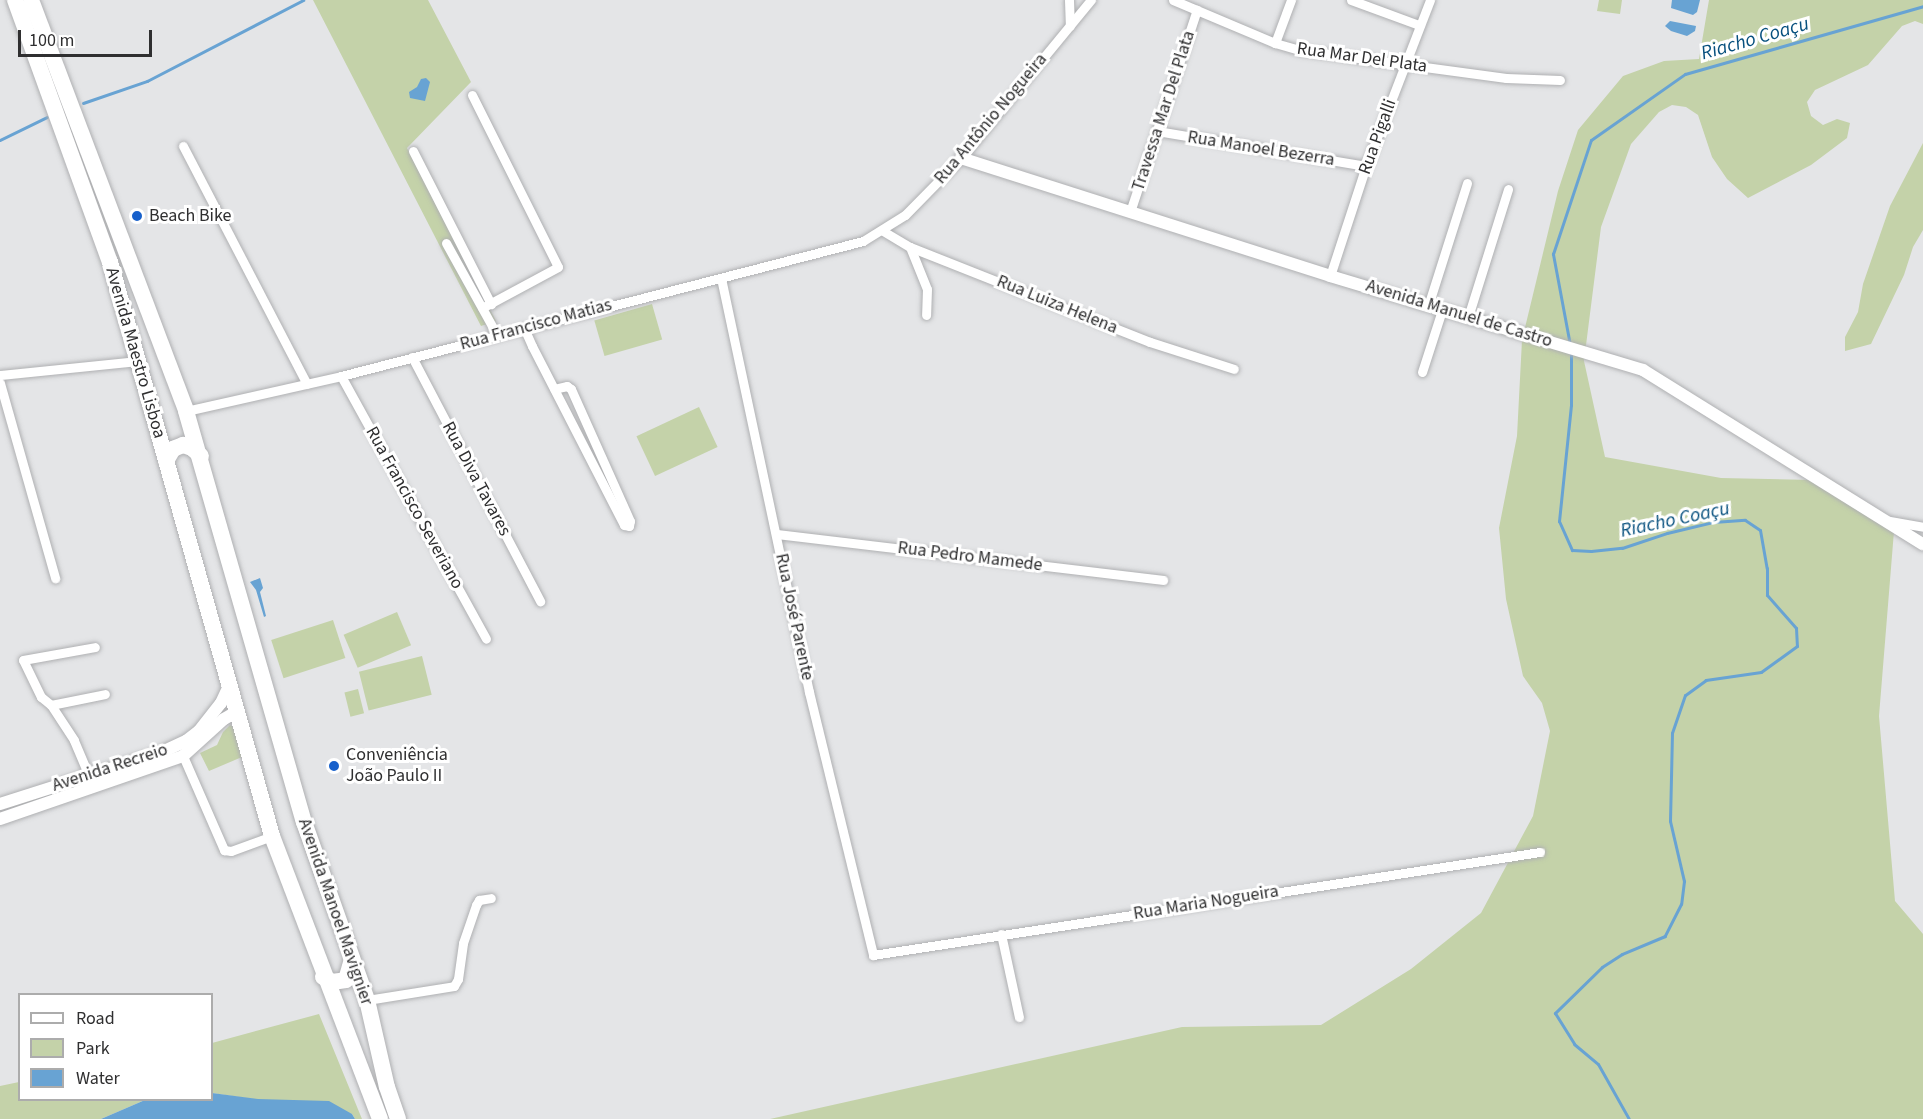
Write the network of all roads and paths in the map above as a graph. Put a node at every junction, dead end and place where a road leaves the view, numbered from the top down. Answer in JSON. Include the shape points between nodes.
{"nodes":[{"id":1,"x":15,"y":0,"type":"edge"},
{"id":2,"x":31,"y":0,"type":"edge"},
{"id":3,"x":1069,"y":0,"type":"edge"},
{"id":4,"x":1091,"y":0,"type":"edge"},
{"id":5,"x":1173,"y":0,"type":"edge"},
{"id":6,"x":1291,"y":0,"type":"edge"},
{"id":7,"x":1351,"y":0,"type":"edge"},
{"id":8,"x":1430,"y":0,"type":"edge"},
{"id":9,"x":1197,"y":10,"type":"junction"},
{"id":10,"x":1419,"y":25,"type":"junction"},
{"id":11,"x":1070,"y":26,"type":"junction"},
{"id":12,"x":1275,"y":43,"type":"junction"},
{"id":13,"x":1405,"y":65,"type":"junction"},
{"id":14,"x":1560,"y":81,"type":"dead end"},
{"id":15,"x":472,"y":95,"type":"dead end"},
{"id":16,"x":1157,"y":131,"type":"junction"},
{"id":17,"x":183,"y":146,"type":"dead end"},
{"id":18,"x":413,"y":150,"type":"dead end"},
{"id":19,"x":961,"y":158,"type":"junction"},
{"id":20,"x":1366,"y":166,"type":"junction"},
{"id":21,"x":1467,"y":183,"type":"dead end"},
{"id":22,"x":1508,"y":189,"type":"dead end"},
{"id":23,"x":1130,"y":212,"type":"junction"},
{"id":24,"x":883,"y":231,"type":"junction"},
{"id":25,"x":446,"y":243,"type":"dead end"},
{"id":26,"x":910,"y":247,"type":"junction"},
{"id":27,"x":1330,"y":276,"type":"junction"},
{"id":28,"x":721,"y":278,"type":"junction"},
{"id":29,"x":486,"y":306,"type":"junction"},
{"id":30,"x":1428,"y":306,"type":"junction"},
{"id":31,"x":1442,"y":310,"type":"junction"},
{"id":32,"x":926,"y":315,"type":"dead end"},
{"id":33,"x":1468,"y":317,"type":"junction"},
{"id":34,"x":524,"y":327,"type":"junction"},
{"id":35,"x":497,"y":335,"type":"junction"},
{"id":36,"x":412,"y":357,"type":"junction"},
{"id":37,"x":138,"y":361,"type":"junction"},
{"id":38,"x":1234,"y":369,"type":"dead end"},
{"id":39,"x":1422,"y":372,"type":"dead end"},
{"id":40,"x":0,"y":375,"type":"edge"},
{"id":41,"x":341,"y":376,"type":"junction"},
{"id":42,"x":0,"y":383,"type":"edge"},
{"id":43,"x":307,"y":384,"type":"junction"},
{"id":44,"x":554,"y":389,"type":"junction"},
{"id":45,"x":186,"y":411,"type":"junction"},
{"id":46,"x":201,"y":456,"type":"junction"},
{"id":47,"x":166,"y":461,"type":"junction"},
{"id":48,"x":1889,"y":521,"type":"junction"},
{"id":49,"x":1923,"y":527,"type":"edge"},
{"id":50,"x":777,"y":534,"type":"junction"},
{"id":51,"x":1923,"y":544,"type":"edge"},
{"id":52,"x":55,"y":578,"type":"dead end"},
{"id":53,"x":1163,"y":580,"type":"dead end"},
{"id":54,"x":540,"y":601,"type":"dead end"},
{"id":55,"x":486,"y":639,"type":"dead end"},
{"id":56,"x":95,"y":647,"type":"dead end"},
{"id":57,"x":229,"y":686,"type":"junction"},
{"id":58,"x":105,"y":694,"type":"dead end"},
{"id":59,"x":51,"y":705,"type":"junction"},
{"id":60,"x":270,"y":705,"type":"joint"},
{"id":61,"x":236,"y":712,"type":"junction"},
{"id":62,"x":183,"y":756,"type":"junction"},
{"id":63,"x":91,"y":782,"type":"junction"},
{"id":64,"x":0,"y":804,"type":"edge"},
{"id":65,"x":0,"y":819,"type":"edge"},
{"id":66,"x":272,"y":836,"type":"junction"},
{"id":67,"x":1540,"y":852,"type":"dead end"},
{"id":68,"x":491,"y":898,"type":"dead end"},
{"id":69,"x":1001,"y":934,"type":"junction"},
{"id":70,"x":873,"y":955,"type":"joint"},
{"id":71,"x":352,"y":959,"type":"junction"},
{"id":72,"x":323,"y":977,"type":"junction"},
{"id":73,"x":368,"y":1000,"type":"junction"},
{"id":74,"x":1019,"y":1017,"type":"dead end"},
{"id":75,"x":380,"y":1119,"type":"edge"},
{"id":76,"x":398,"y":1119,"type":"edge"}],
"edges":[{"from":1,"to":37,"type":"highway","name":"Avenida Maestro Lisboa","via":[[100,229]]},
{"from":2,"to":45,"type":"highway","name":"Avenida Maestro Lisboa"},
{"from":3,"to":11,"type":"street"},
{"from":4,"to":11,"type":"street","name":"Rua Antônio Nogueira"},
{"from":5,"to":9,"type":"street","name":"Rua Mar Del Plata"},
{"from":6,"to":12,"type":"street"},
{"from":7,"to":10,"type":"street"},
{"from":8,"to":10,"type":"street","name":"Rua Pigalli"},
{"from":9,"to":12,"type":"street","name":"Rua Mar Del Plata"},
{"from":9,"to":16,"type":"street","name":"Travessa Mar Del Plata"},
{"from":10,"to":13,"type":"street","name":"Rua Pigalli"},
{"from":11,"to":19,"type":"street","name":"Rua Antônio Nogueira"},
{"from":12,"to":13,"type":"street","name":"Rua Mar Del Plata"},
{"from":13,"to":14,"type":"street","name":"Rua Mar Del Plata"},
{"from":13,"to":20,"type":"street","name":"Rua Pigalli"},
{"from":15,"to":29,"type":"street","via":[[558,267]]},
{"from":16,"to":20,"type":"street","name":"Rua Manoel Bezerra"},
{"from":16,"to":23,"type":"street","name":"Travessa Mar Del Plata"},
{"from":17,"to":43,"type":"street"},
{"from":18,"to":29,"type":"street"},
{"from":19,"to":23,"type":"street","name":"Avenida Manuel de Castro"},
{"from":19,"to":24,"type":"street","name":"Rua Antônio Nogueira","via":[[911,210]]},
{"from":20,"to":27,"type":"street","name":"Rua Pigalli"},
{"from":21,"to":30,"type":"street"},
{"from":22,"to":33,"type":"street"},
{"from":23,"to":27,"type":"street","name":"Avenida Manuel de Castro"},
{"from":24,"to":26,"type":"street","name":"Rua Luiza Helena"},
{"from":24,"to":28,"type":"street","name":"Rua Francisco Matias","via":[[856,243]]},
{"from":25,"to":29,"type":"street"},
{"from":26,"to":32,"type":"street","via":[[927,289]]},
{"from":26,"to":38,"type":"street","name":"Rua Luiza Helena","via":[[1150,342]]},
{"from":27,"to":30,"type":"street","name":"Avenida Manuel de Castro"},
{"from":28,"to":34,"type":"street","name":"Rua Francisco Matias"},
{"from":28,"to":50,"type":"street","name":"Rua José Parente"},
{"from":29,"to":35,"type":"street"},
{"from":30,"to":31,"type":"street","name":"Avenida Manuel de Castro"},
{"from":31,"to":33,"type":"street","name":"Avenida Manuel de Castro"},
{"from":31,"to":39,"type":"street"},
{"from":33,"to":48,"type":"street","name":"Avenida Manuel de Castro","via":[[1643,370]]},
{"from":34,"to":35,"type":"street","name":"Rua Francisco Matias"},
{"from":34,"to":44,"type":"street"},
{"from":35,"to":36,"type":"street","name":"Rua Francisco Matias"},
{"from":36,"to":41,"type":"street","name":"Rua Francisco Matias"},
{"from":36,"to":54,"type":"street","name":"Rua Diva Tavares"},
{"from":37,"to":40,"type":"street"},
{"from":37,"to":47,"type":"highway","name":"Avenida Maestro Lisboa"},
{"from":41,"to":43,"type":"street","name":"Rua Francisco Matias"},
{"from":41,"to":55,"type":"street","name":"Rua Francisco Severiano"},
{"from":42,"to":52,"type":"street"},
{"from":43,"to":45,"type":"street","name":"Rua Francisco Matias"},
{"from":44,"to":44,"type":"street","via":[[624,525],[629,526],[571,389]]},
{"from":45,"to":46,"type":"highway","name":"Avenida Maestro Lisboa"},
{"from":46,"to":47,"type":"highway","via":[[183,445],[173,449]]},
{"from":46,"to":60,"type":"highway","name":"Avenida Maestro Lisboa"},
{"from":47,"to":57,"type":"highway","name":"Avenida Maestro Lisboa"},
{"from":48,"to":49,"type":"street"},
{"from":48,"to":51,"type":"street","name":"Avenida Manuel de Castro"},
{"from":50,"to":53,"type":"street","name":"Rua Pedro Mamede"},
{"from":50,"to":70,"type":"street","name":"Rua José Parente","via":[[809,692]]},
{"from":56,"to":59,"type":"street","via":[[23,660],[41,697]]},
{"from":57,"to":61,"type":"highway","name":"Avenida Maestro Lisboa"},
{"from":57,"to":63,"type":"street","name":"Avenida Recreio","via":[[221,704],[186,741]]},
{"from":58,"to":59,"type":"street"},
{"from":59,"to":63,"type":"street","via":[[82,755]]},
{"from":60,"to":71,"type":"highway","name":"Avenida Manoel Mavignier","via":[[304,822]]},
{"from":61,"to":62,"type":"street","name":"Avenida Recreio"},
{"from":61,"to":66,"type":"highway","name":"Avenida Manoel Mavignier"},
{"from":62,"to":63,"type":"street","name":"Avenida Recreio"},
{"from":62,"to":66,"type":"street","via":[[224,850]]},
{"from":63,"to":64,"type":"street","name":"Avenida Recreio"},
{"from":63,"to":65,"type":"street","name":"Avenida Recreio"},
{"from":66,"to":72,"type":"highway","name":"Avenida Manoel Mavignier"},
{"from":67,"to":69,"type":"street","name":"Rua Maria Nogueira"},
{"from":68,"to":73,"type":"street","via":[[479,900],[476,905],[454,986]]},
{"from":69,"to":70,"type":"street","name":"Rua Maria Nogueira"},
{"from":69,"to":74,"type":"street"},
{"from":71,"to":72,"type":"highway","via":[[346,980],[332,982]]},
{"from":71,"to":73,"type":"highway","name":"Avenida Manoel Mavignier"},
{"from":72,"to":75,"type":"highway","name":"Avenida Manoel Mavignier"},
{"from":73,"to":76,"type":"highway","name":"Avenida Manoel Mavignier","via":[[384,1076]]}]}
